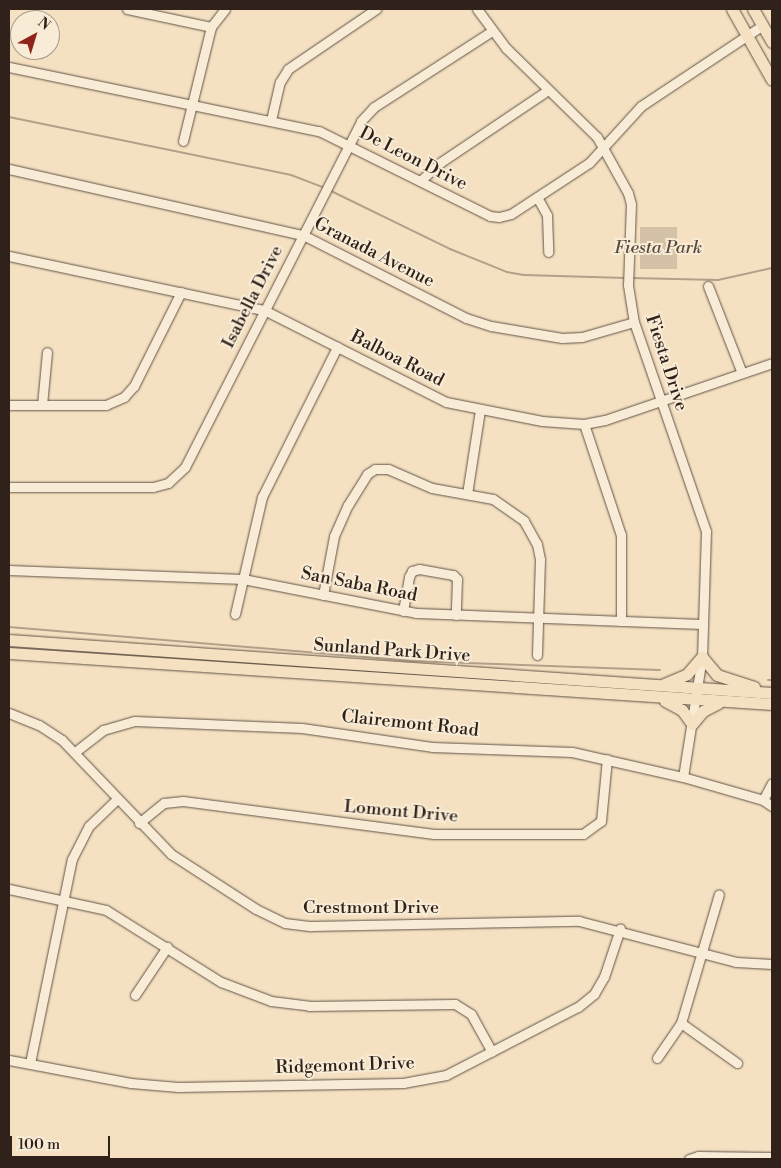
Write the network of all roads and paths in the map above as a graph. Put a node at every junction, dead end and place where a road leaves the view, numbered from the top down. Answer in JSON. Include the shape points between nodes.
{"nodes":[{"id":1,"x":127,"y":9,"type":"edge"},
{"id":2,"x":225,"y":9,"type":"edge"},
{"id":3,"x":376,"y":9,"type":"edge"},
{"id":4,"x":477,"y":9,"type":"edge"},
{"id":5,"x":732,"y":9,"type":"edge"},
{"id":6,"x":753,"y":9,"type":"edge"},
{"id":7,"x":763,"y":25,"type":"junction"},
{"id":8,"x":211,"y":26,"type":"junction"},
{"id":9,"x":492,"y":31,"type":"junction"},
{"id":10,"x":748,"y":34,"type":"junction"},
{"id":11,"x":772,"y":42,"type":"edge"},
{"id":12,"x":9,"y":67,"type":"edge"},
{"id":13,"x":772,"y":80,"type":"edge"},
{"id":14,"x":548,"y":90,"type":"junction"},
{"id":15,"x":192,"y":105,"type":"junction"},
{"id":16,"x":271,"y":120,"type":"junction"},
{"id":17,"x":183,"y":141,"type":"dead end"},
{"id":18,"x":348,"y":145,"type":"junction"},
{"id":19,"x":604,"y":147,"type":"junction"},
{"id":20,"x":9,"y":169,"type":"edge"},
{"id":21,"x":420,"y":181,"type":"junction"},
{"id":22,"x":537,"y":197,"type":"junction"},
{"id":23,"x":303,"y":235,"type":"junction"},
{"id":24,"x":548,"y":252,"type":"dead end"},
{"id":25,"x":9,"y":256,"type":"edge"},
{"id":26,"x":708,"y":286,"type":"dead end"},
{"id":27,"x":181,"y":292,"type":"junction"},
{"id":28,"x":264,"y":310,"type":"junction"},
{"id":29,"x":634,"y":322,"type":"junction"},
{"id":30,"x":338,"y":347,"type":"junction"},
{"id":31,"x":47,"y":352,"type":"dead end"},
{"id":32,"x":772,"y":363,"type":"edge"},
{"id":33,"x":742,"y":374,"type":"junction"},
{"id":34,"x":662,"y":402,"type":"junction"},
{"id":35,"x":9,"y":405,"type":"edge"},
{"id":36,"x":42,"y":405,"type":"junction"},
{"id":37,"x":480,"y":410,"type":"junction"},
{"id":38,"x":584,"y":424,"type":"junction"},
{"id":39,"x":9,"y":487,"type":"edge"},
{"id":40,"x":467,"y":494,"type":"junction"},
{"id":41,"x":9,"y":570,"type":"edge"},
{"id":42,"x":243,"y":579,"type":"junction"},
{"id":43,"x":323,"y":595,"type":"junction"},
{"id":44,"x":403,"y":611,"type":"junction"},
{"id":45,"x":235,"y":614,"type":"dead end"},
{"id":46,"x":456,"y":615,"type":"junction"},
{"id":47,"x":539,"y":618,"type":"junction"},
{"id":48,"x":622,"y":621,"type":"junction"},
{"id":49,"x":703,"y":624,"type":"junction"},
{"id":50,"x":9,"y":640,"type":"edge"},
{"id":51,"x":9,"y":653,"type":"edge"},
{"id":52,"x":537,"y":655,"type":"dead end"},
{"id":53,"x":702,"y":657,"type":"junction"},
{"id":54,"x":658,"y":686,"type":"junction"},
{"id":55,"x":771,"y":692,"type":"edge"},
{"id":56,"x":696,"y":694,"type":"junction"},
{"id":57,"x":659,"y":698,"type":"junction"},
{"id":58,"x":720,"y":703,"type":"junction"},
{"id":59,"x":772,"y":704,"type":"edge"},
{"id":60,"x":9,"y":713,"type":"edge"},
{"id":61,"x":692,"y":724,"type":"junction"},
{"id":62,"x":74,"y":752,"type":"junction"},
{"id":63,"x":607,"y":759,"type":"junction"},
{"id":64,"x":683,"y":777,"type":"junction"},
{"id":65,"x":772,"y":783,"type":"edge"},
{"id":66,"x":117,"y":799,"type":"junction"},
{"id":67,"x":763,"y":800,"type":"junction"},
{"id":68,"x":772,"y":806,"type":"edge"},
{"id":69,"x":139,"y":823,"type":"junction"},
{"id":70,"x":9,"y":889,"type":"edge"},
{"id":71,"x":719,"y":894,"type":"dead end"},
{"id":72,"x":63,"y":900,"type":"junction"},
{"id":73,"x":620,"y":929,"type":"junction"},
{"id":74,"x":167,"y":947,"type":"junction"},
{"id":75,"x":702,"y":953,"type":"junction"},
{"id":76,"x":772,"y":964,"type":"edge"},
{"id":77,"x":135,"y":995,"type":"dead end"},
{"id":78,"x":680,"y":1023,"type":"junction"},
{"id":79,"x":492,"y":1052,"type":"junction"},
{"id":80,"x":657,"y":1058,"type":"dead end"},
{"id":81,"x":9,"y":1060,"type":"edge"},
{"id":82,"x":30,"y":1063,"type":"junction"},
{"id":83,"x":737,"y":1063,"type":"dead end"},
{"id":84,"x":772,"y":1157,"type":"edge"},
{"id":85,"x":689,"y":1159,"type":"edge"}],
"edges":[{"from":1,"to":8,"type":"street"},
{"from":2,"to":8,"type":"street"},
{"from":3,"to":16,"type":"street","via":[[288,69],[280,82]]},
{"from":4,"to":9,"type":"street","name":"Fiesta Drive"},
{"from":5,"to":10,"type":"main road"},
{"from":6,"to":7,"type":"main road"},
{"from":7,"to":10,"type":"street","name":"De Leon Drive"},
{"from":7,"to":11,"type":"main road"},
{"from":8,"to":15,"type":"street"},
{"from":9,"to":14,"type":"street","name":"Fiesta Drive"},
{"from":9,"to":18,"type":"street","name":"Isabella Drive","via":[[374,108],[361,121]]},
{"from":10,"to":13,"type":"main road"},
{"from":10,"to":19,"type":"street","name":"De Leon Drive","via":[[641,106]]},
{"from":12,"to":15,"type":"street","name":"De Leon Drive"},
{"from":14,"to":19,"type":"street","name":"Fiesta Drive"},
{"from":14,"to":21,"type":"street","via":[[441,162]]},
{"from":15,"to":16,"type":"street","name":"De Leon Drive"},
{"from":15,"to":17,"type":"street"},
{"from":16,"to":18,"type":"street","name":"De Leon Drive","via":[[319,131]]},
{"from":18,"to":21,"type":"street","name":"De Leon Drive"},
{"from":18,"to":23,"type":"street","name":"Isabella Drive"},
{"from":19,"to":22,"type":"street","name":"De Leon Drive","via":[[589,163]]},
{"from":19,"to":29,"type":"street","name":"Fiesta Drive","via":[[631,204],[628,268]]},
{"from":20,"to":23,"type":"street","name":"Granada Avenue"},
{"from":21,"to":22,"type":"street","name":"De Leon Drive","via":[[490,216],[511,214]]},
{"from":22,"to":24,"type":"street","via":[[547,215]]},
{"from":23,"to":28,"type":"street","name":"Isabella Drive"},
{"from":23,"to":29,"type":"street","name":"Granada Avenue","via":[[466,318],[491,326],[562,338],[582,337]]},
{"from":25,"to":27,"type":"street","name":"Balboa Road"},
{"from":26,"to":33,"type":"street"},
{"from":27,"to":28,"type":"street","name":"Balboa Road"},
{"from":27,"to":36,"type":"street","via":[[134,386],[124,397],[106,405]]},
{"from":28,"to":30,"type":"street","name":"Balboa Road"},
{"from":28,"to":39,"type":"street","name":"Isabella Drive","via":[[185,467],[168,483],[153,487]]},
{"from":29,"to":34,"type":"street","name":"Fiesta Drive"},
{"from":30,"to":37,"type":"street","name":"Balboa Road","via":[[446,402]]},
{"from":30,"to":42,"type":"street","via":[[262,497]]},
{"from":31,"to":36,"type":"street"},
{"from":32,"to":33,"type":"street","name":"Balboa Road"},
{"from":33,"to":34,"type":"street","name":"Balboa Road"},
{"from":34,"to":38,"type":"street","name":"Balboa Road"},
{"from":34,"to":49,"type":"street","name":"Fiesta Drive","via":[[706,530]]},
{"from":35,"to":36,"type":"street"},
{"from":37,"to":38,"type":"street","name":"Balboa Road","via":[[542,421]]},
{"from":37,"to":40,"type":"street"},
{"from":38,"to":48,"type":"street","via":[[621,535]]},
{"from":40,"to":43,"type":"street","via":[[432,488],[388,469],[375,469],[367,474],[334,536]]},
{"from":40,"to":47,"type":"street","via":[[504,504],[516,512],[531,531],[540,559]]},
{"from":41,"to":42,"type":"street","name":"San Saba Road"},
{"from":42,"to":43,"type":"street","name":"San Saba Road"},
{"from":42,"to":45,"type":"street"},
{"from":43,"to":44,"type":"street","name":"San Saba Road"},
{"from":44,"to":46,"type":"street","name":"San Saba Road"},
{"from":44,"to":46,"type":"street","via":[[412,571],[419,569],[452,575],[457,579]]},
{"from":46,"to":47,"type":"street","name":"San Saba Road"},
{"from":47,"to":48,"type":"street","name":"San Saba Road"},
{"from":47,"to":52,"type":"street"},
{"from":48,"to":49,"type":"street","name":"San Saba Road"},
{"from":49,"to":53,"type":"street","name":"Fiesta Drive"},
{"from":50,"to":54,"type":"main road","name":"Sunland Park Drive"},
{"from":51,"to":57,"type":"main road","name":"Sunland Park Drive"},
{"from":53,"to":54,"type":"main road","via":[[687,674]]},
{"from":53,"to":55,"type":"main road","via":[[717,676]]},
{"from":53,"to":56,"type":"street","name":"Fiesta Drive"},
{"from":54,"to":56,"type":"main road","name":"Sunland Park Drive"},
{"from":55,"to":56,"type":"main road","name":"Sunland Park Drive"},
{"from":56,"to":57,"type":"main road","name":"Sunland Park Drive"},
{"from":56,"to":58,"type":"main road","name":"Sunland Park Drive"},
{"from":56,"to":61,"type":"street","name":"Fiesta Drive"},
{"from":57,"to":61,"type":"main road","via":[[682,710]]},
{"from":58,"to":59,"type":"main road","name":"Sunland Park Drive"},
{"from":58,"to":61,"type":"main road","via":[[703,711]]},
{"from":60,"to":62,"type":"street","name":"Crestmont Drive","via":[[39,725]]},
{"from":61,"to":64,"type":"street","name":"Fiesta Drive"},
{"from":62,"to":63,"type":"street","name":"Clairemont Road","via":[[103,730],[135,721],[302,728],[432,747],[572,752]]},
{"from":62,"to":66,"type":"street","name":"Crestmont Drive"},
{"from":63,"to":64,"type":"street","name":"Clairemont Road"},
{"from":63,"to":69,"type":"street","name":"Lomont Drive","via":[[601,821],[583,834],[434,834],[183,801],[164,803]]},
{"from":64,"to":67,"type":"street","name":"Clairemont Road"},
{"from":65,"to":67,"type":"street"},
{"from":66,"to":69,"type":"street","name":"Crestmont Drive"},
{"from":66,"to":72,"type":"street","via":[[89,826],[78,844]]},
{"from":67,"to":68,"type":"street","name":"Clairemont Road"},
{"from":69,"to":73,"type":"street","name":"Crestmont Drive","via":[[171,854],[256,910],[285,923],[311,926],[579,921]]},
{"from":70,"to":72,"type":"street"},
{"from":71,"to":75,"type":"street"},
{"from":72,"to":74,"type":"street","via":[[88,904],[120,917]]},
{"from":72,"to":82,"type":"street"},
{"from":73,"to":75,"type":"street","name":"Crestmont Drive"},
{"from":73,"to":79,"type":"street","name":"Ridgemont Drive","via":[[604,977],[594,994],[578,1007]]},
{"from":74,"to":77,"type":"street"},
{"from":74,"to":79,"type":"street","via":[[221,982],[271,1001],[309,1006],[456,1004],[471,1014]]},
{"from":75,"to":76,"type":"street","name":"Crestmont Drive","via":[[736,962]]},
{"from":75,"to":78,"type":"street"},
{"from":78,"to":80,"type":"street"},
{"from":78,"to":83,"type":"street"},
{"from":79,"to":82,"type":"street","name":"Ridgemont Drive","via":[[446,1075],[393,1083],[178,1087],[131,1083]]},
{"from":81,"to":82,"type":"street","name":"Ridgemont Drive"},
{"from":84,"to":85,"type":"street","via":[[698,1156]]}]}
